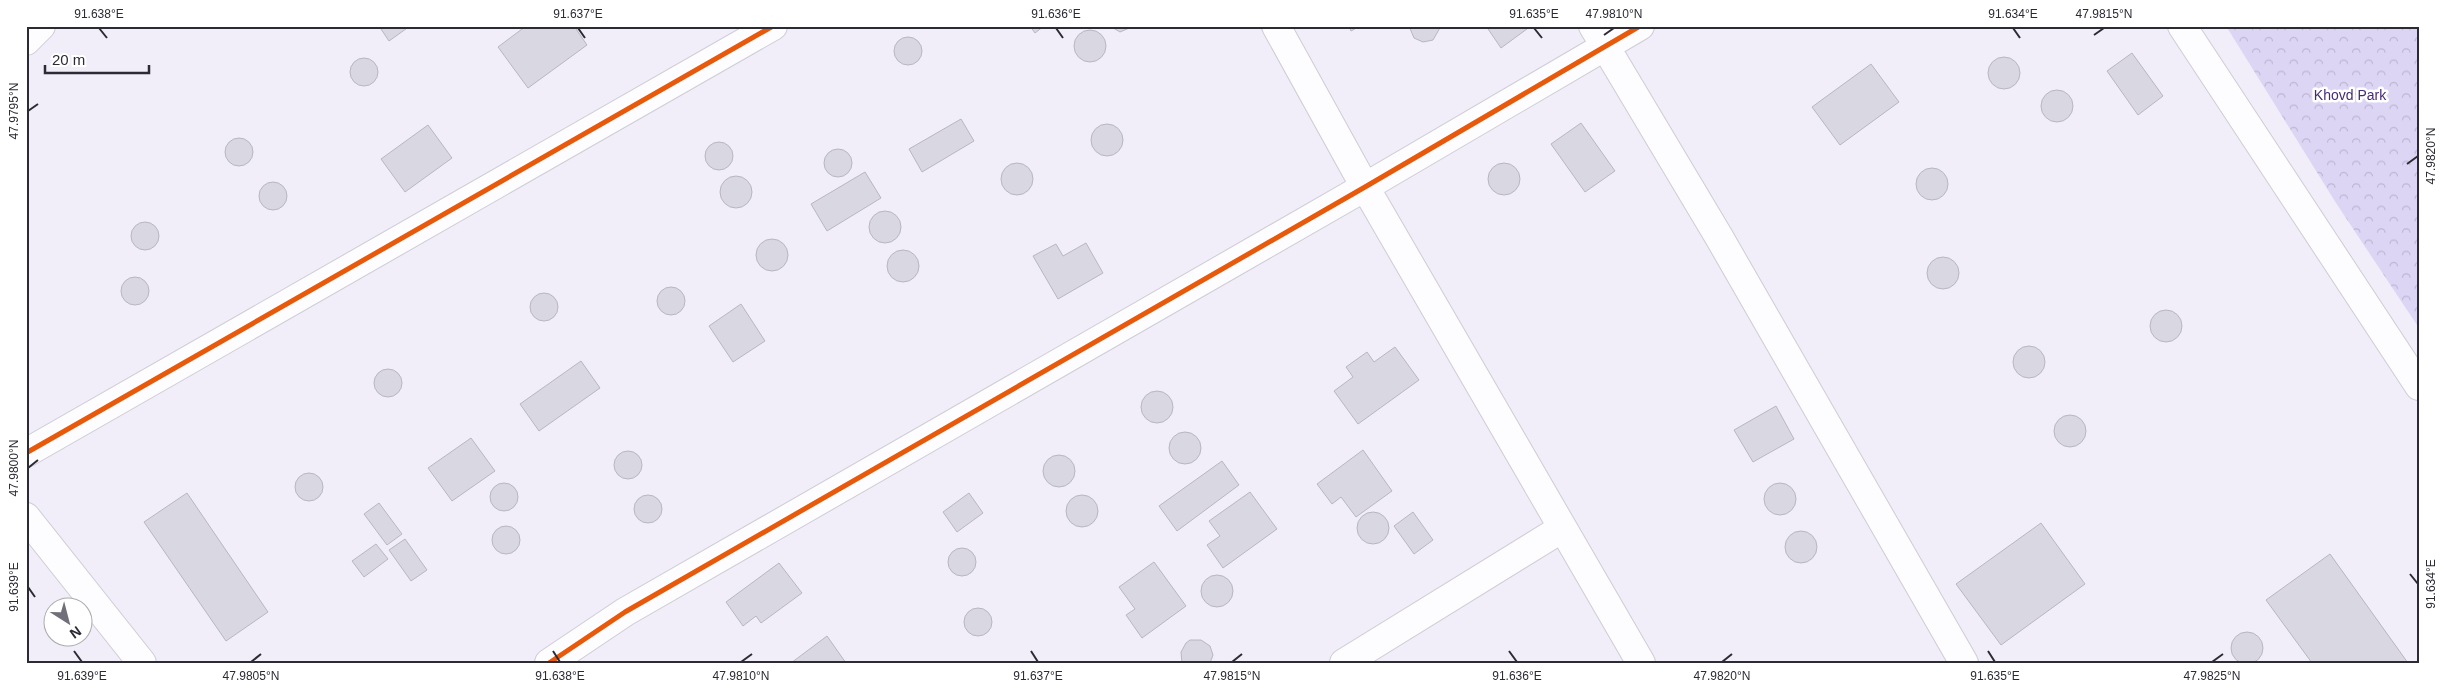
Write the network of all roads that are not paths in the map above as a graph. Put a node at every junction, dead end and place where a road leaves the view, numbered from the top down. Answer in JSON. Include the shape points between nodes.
{"nodes":[{"id":1,"x":41,"y":26,"type":"edge"},
{"id":2,"x":773,"y":26,"type":"edge"},
{"id":3,"x":1276,"y":26,"type":"edge"},
{"id":4,"x":1640,"y":26,"type":"edge"},
{"id":5,"x":2182,"y":26,"type":"edge"},
{"id":6,"x":1598,"y":36,"type":"edge"},
{"id":7,"x":26,"y":41,"type":"edge"},
{"id":8,"x":1365,"y":187,"type":"junction"},
{"id":9,"x":2419,"y":386,"type":"edge"},
{"id":10,"x":26,"y":453,"type":"edge"},
{"id":11,"x":26,"y":517,"type":"edge"},
{"id":12,"x":1562,"y":529,"type":"junction"},
{"id":13,"x":142,"y":663,"type":"edge"},
{"id":14,"x":549,"y":663,"type":"edge"},
{"id":15,"x":1344,"y":663,"type":"edge"},
{"id":16,"x":1640,"y":663,"type":"edge"},
{"id":17,"x":1964,"y":663,"type":"edge"}],
"edges":[{"from":1,"to":7,"type":"street"},
{"from":2,"to":10,"type":"street"},
{"from":3,"to":8,"type":"street"},
{"from":4,"to":6,"type":"street"},
{"from":5,"to":9,"type":"street"},
{"from":6,"to":8,"type":"street"},
{"from":6,"to":17,"type":"street"},
{"from":8,"to":12,"type":"street"},
{"from":8,"to":14,"type":"street","via":[[625,612]]},
{"from":11,"to":13,"type":"street"},
{"from":12,"to":15,"type":"street"},
{"from":12,"to":16,"type":"street"}]}
